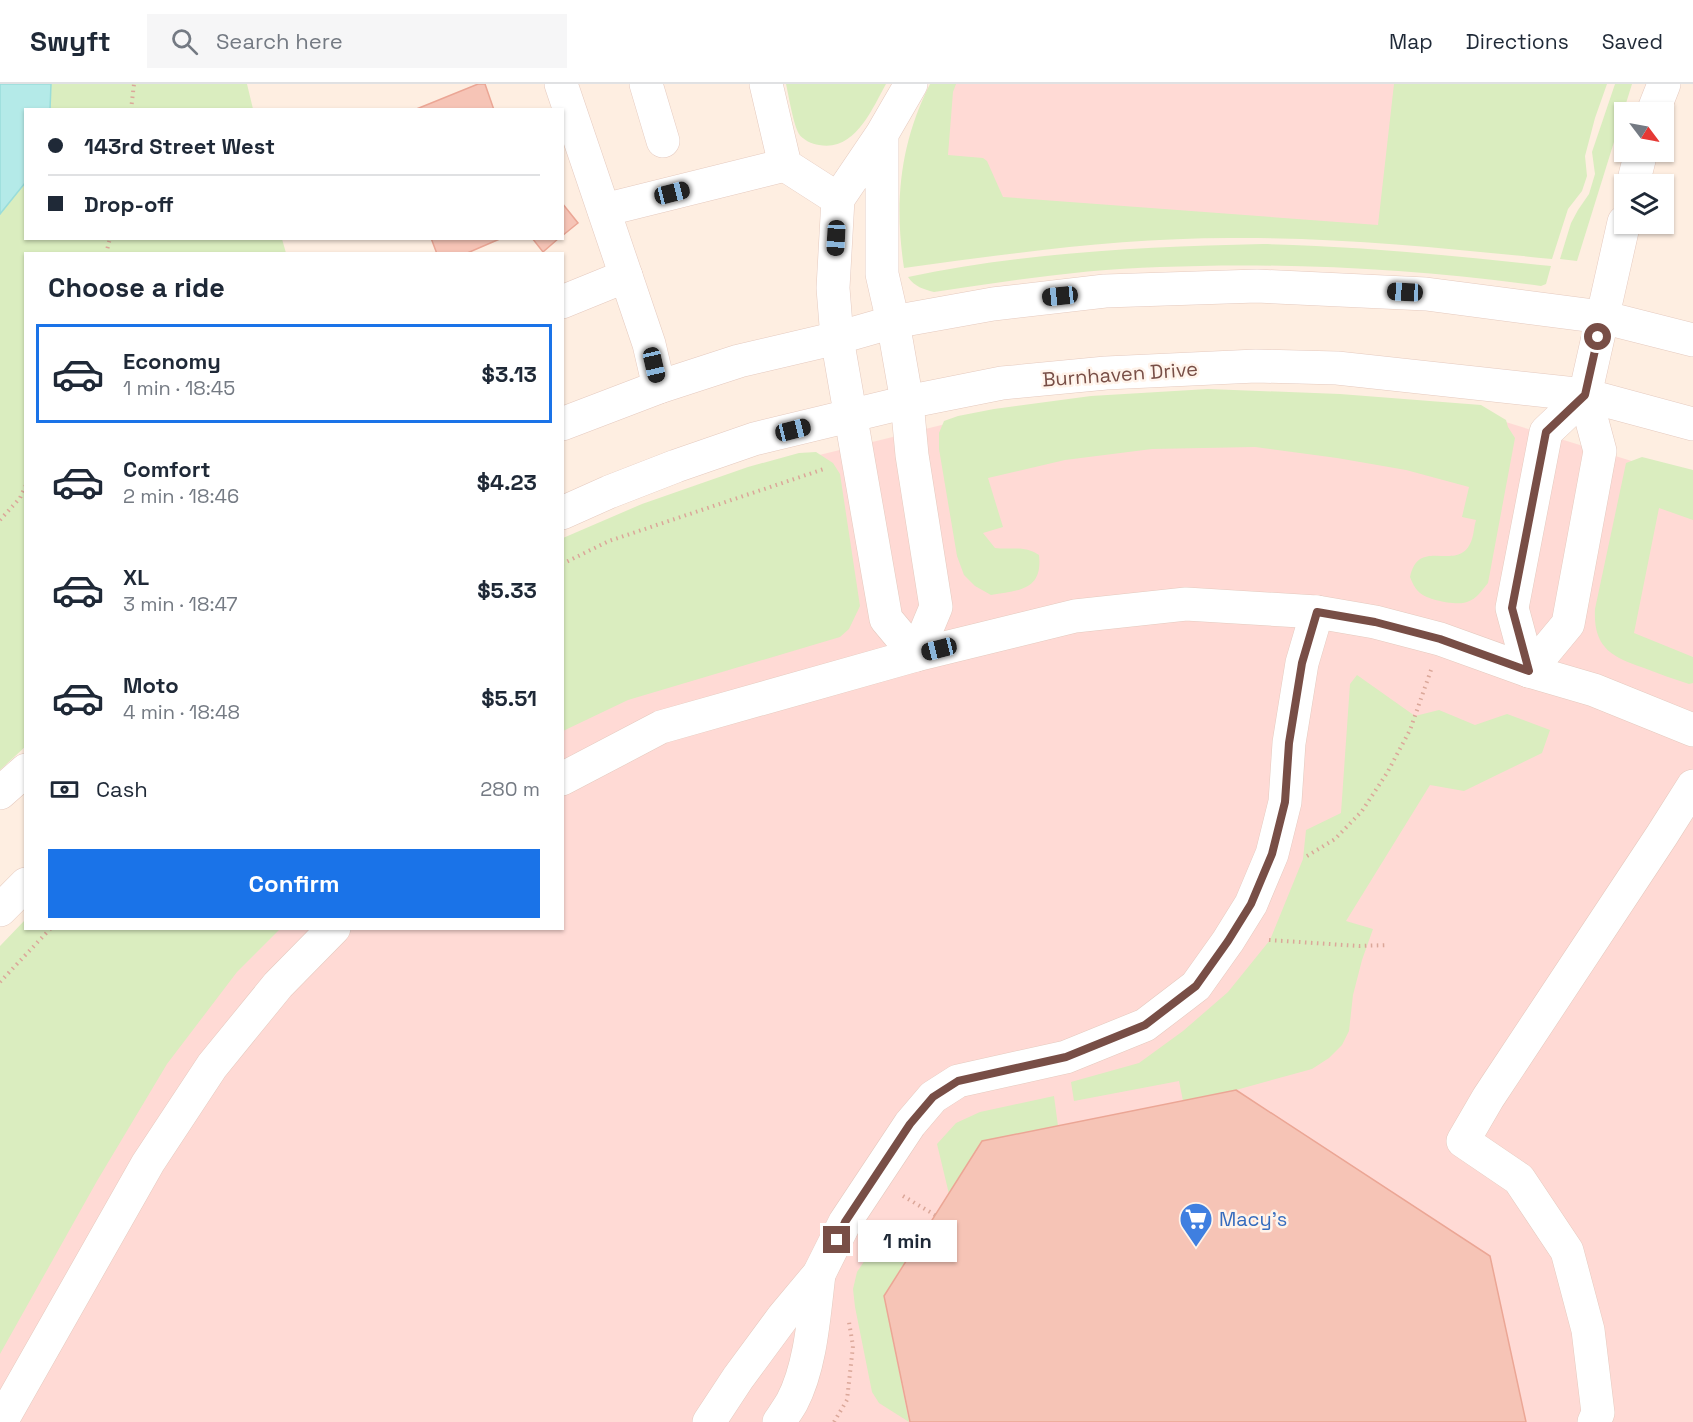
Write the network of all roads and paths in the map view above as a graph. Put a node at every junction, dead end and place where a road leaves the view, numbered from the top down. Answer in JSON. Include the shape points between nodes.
{"nodes":[{"id":1,"x":135,"y":84,"type":"edge"},
{"id":2,"x":561,"y":84,"type":"edge"},
{"id":3,"x":645,"y":84,"type":"edge"},
{"id":4,"x":766,"y":84,"type":"edge"},
{"id":5,"x":911,"y":84,"type":"edge"},
{"id":6,"x":1664,"y":84,"type":"edge"},
{"id":7,"x":1657,"y":102,"type":"edge"},
{"id":8,"x":131,"y":108,"type":"edge"},
{"id":9,"x":882,"y":134,"type":"junction"},
{"id":10,"x":663,"y":141,"type":"dead end"},
{"id":11,"x":785,"y":165,"type":"junction"},
{"id":12,"x":838,"y":199,"type":"junction"},
{"id":13,"x":604,"y":210,"type":"junction"},
{"id":14,"x":1621,"y":234,"type":"edge"},
{"id":15,"x":627,"y":276,"type":"junction"},
{"id":16,"x":564,"y":301,"type":"edge"},
{"id":17,"x":1602,"y":317,"type":"junction"},
{"id":18,"x":893,"y":322,"type":"junction"},
{"id":19,"x":837,"y":338,"type":"junction"},
{"id":20,"x":1693,"y":340,"type":"edge"},
{"id":21,"x":659,"y":387,"type":"junction"},
{"id":22,"x":1585,"y":395,"type":"junction"},
{"id":23,"x":907,"y":402,"type":"junction"},
{"id":24,"x":851,"y":416,"type":"junction"},
{"id":25,"x":564,"y":423,"type":"edge"},
{"id":26,"x":1693,"y":424,"type":"edge"},
{"id":27,"x":824,"y":469,"type":"dead end"},
{"id":28,"x":24,"y":489,"type":"edge"},
{"id":29,"x":564,"y":512,"type":"edge"},
{"id":30,"x":0,"y":520,"type":"edge"},
{"id":31,"x":564,"y":563,"type":"edge"},
{"id":32,"x":1317,"y":612,"type":"junction"},
{"id":33,"x":916,"y":655,"type":"junction"},
{"id":34,"x":1529,"y":671,"type":"junction"},
{"id":35,"x":1693,"y":730,"type":"edge"},
{"id":36,"x":24,"y":772,"type":"edge"},
{"id":37,"x":564,"y":778,"type":"edge"},
{"id":38,"x":1693,"y":786,"type":"edge"},
{"id":39,"x":0,"y":793,"type":"edge"},
{"id":40,"x":24,"y":886,"type":"edge"},
{"id":41,"x":0,"y":910,"type":"edge"},
{"id":42,"x":49,"y":930,"type":"edge"},
{"id":43,"x":332,"y":930,"type":"edge"},
{"id":44,"x":1270,"y":940,"type":"dead end"},
{"id":45,"x":1388,"y":945,"type":"dead end"},
{"id":46,"x":0,"y":982,"type":"edge"},
{"id":47,"x":898,"y":1192,"type":"dead end"},
{"id":48,"x":935,"y":1215,"type":"dead end"},
{"id":49,"x":819,"y":1274,"type":"junction"},
{"id":50,"x":2,"y":1422,"type":"edge"},
{"id":51,"x":709,"y":1422,"type":"edge"},
{"id":52,"x":779,"y":1422,"type":"edge"},
{"id":53,"x":1594,"y":1422,"type":"edge"}],
"edges":[{"from":1,"to":8,"type":"path"},
{"from":2,"to":13,"type":"street"},
{"from":3,"to":10,"type":"street"},
{"from":4,"to":11,"type":"street"},
{"from":5,"to":9,"type":"street"},
{"from":6,"to":7,"type":"street"},
{"from":9,"to":12,"type":"street"},
{"from":9,"to":18,"type":"street","via":[[882,274]]},
{"from":11,"to":12,"type":"street"},
{"from":11,"to":13,"type":"street"},
{"from":12,"to":19,"type":"street","via":[[834,288]]},
{"from":13,"to":15,"type":"street"},
{"from":14,"to":17,"type":"street"},
{"from":15,"to":16,"type":"street"},
{"from":15,"to":21,"type":"street"},
{"from":17,"to":18,"type":"street","via":[[1426,294],[1257,286],[1105,291],[993,304]]},
{"from":17,"to":20,"type":"street"},
{"from":17,"to":22,"type":"street"},
{"from":18,"to":19,"type":"street"},
{"from":18,"to":23,"type":"street"},
{"from":19,"to":21,"type":"street","via":[[739,361]]},
{"from":19,"to":24,"type":"street"},
{"from":21,"to":25,"type":"street"},
{"from":22,"to":23,"type":"street","name":"Burnhaven Drive","via":[[1337,368],[1257,366],[1106,373],[1002,383]]},
{"from":22,"to":26,"type":"street","name":"Burnhaven Drive"},
{"from":22,"to":34,"type":"street","via":[[1600,451],[1568,624]]},
{"from":22,"to":34,"type":"street","via":[[1546,432],[1512,608]]},
{"from":23,"to":24,"type":"street","name":"Burnhaven Drive"},
{"from":23,"to":33,"type":"street","via":[[936,607]]},
{"from":24,"to":29,"type":"street","name":"Burnhaven Drive","via":[[754,439]]},
{"from":24,"to":33,"type":"street","via":[[886,619]]},
{"from":27,"to":31,"type":"path","via":[[609,541]]},
{"from":28,"to":30,"type":"path"},
{"from":32,"to":33,"type":"street","via":[[1186,604],[1075,616]]},
{"from":32,"to":34,"type":"street","via":[[1440,639]]},
{"from":32,"to":49,"type":"street","via":[[1302,663],[1289,743],[1285,802],[1272,854],[1251,904],[1196,986],[1145,1025],[1066,1057],[958,1081],[933,1097],[910,1124],[845,1222]]},
{"from":33,"to":37,"type":"street","via":[[661,727]]},
{"from":34,"to":35,"type":"street","via":[[1594,690]]},
{"from":36,"to":39,"type":"street"},
{"from":38,"to":53,"type":"street","via":[[1463,1141],[1518,1179],[1567,1251],[1588,1330],[1599,1413]]},
{"from":40,"to":41,"type":"street"},
{"from":42,"to":46,"type":"path"},
{"from":43,"to":50,"type":"street","via":[[278,985],[206,1076],[148,1163]]},
{"from":44,"to":45,"type":"path"},
{"from":47,"to":48,"type":"path"},
{"from":49,"to":51,"type":"street","via":[[783,1317]]},
{"from":49,"to":52,"type":"street","via":[[804,1369],[792,1402]]}]}
